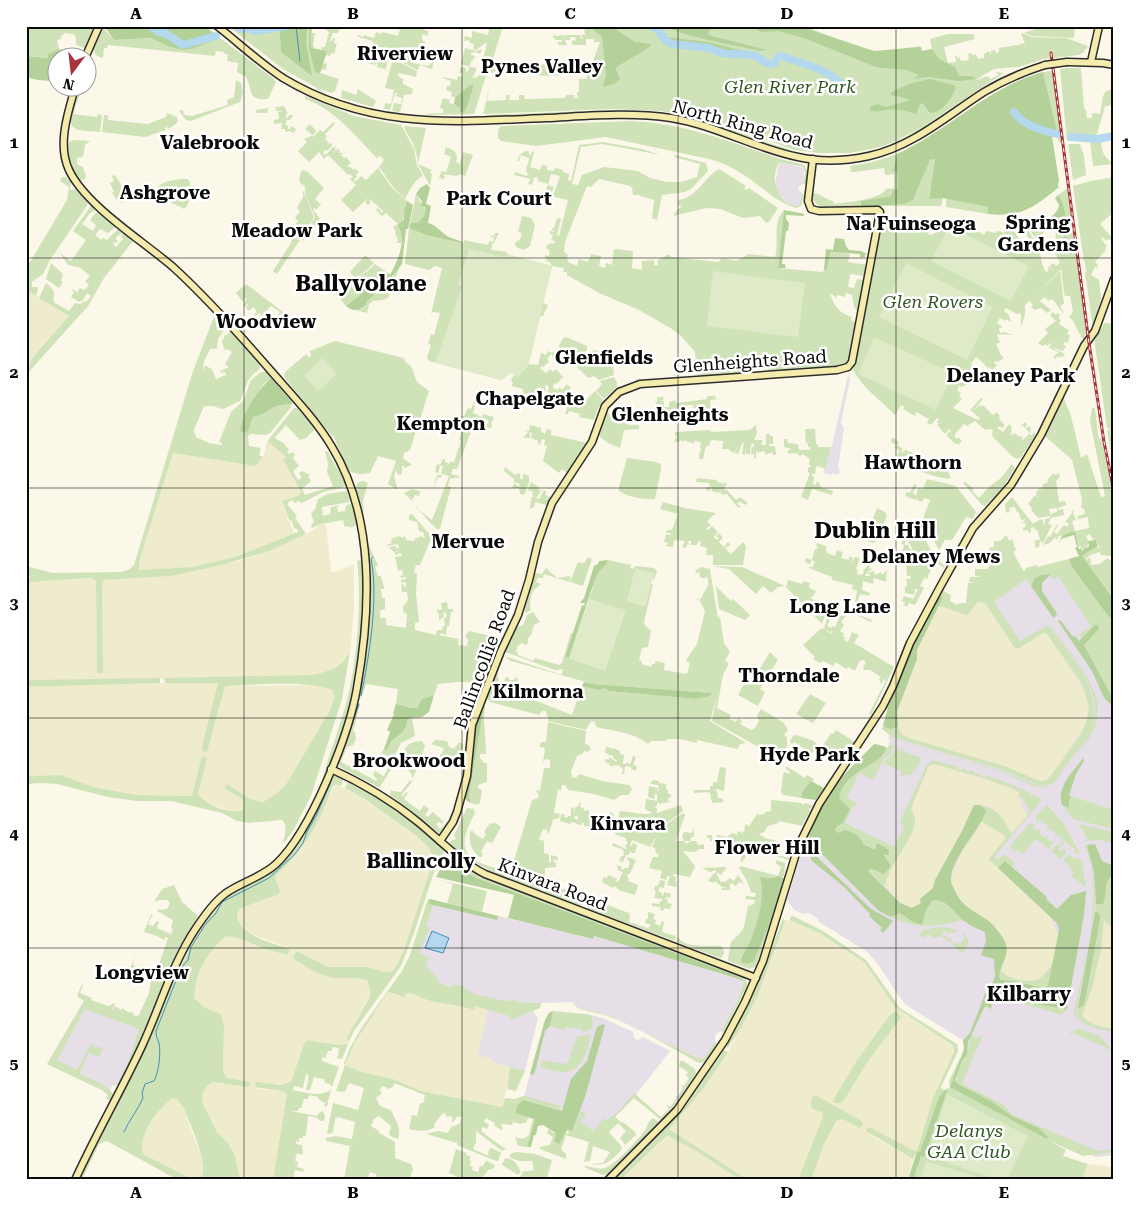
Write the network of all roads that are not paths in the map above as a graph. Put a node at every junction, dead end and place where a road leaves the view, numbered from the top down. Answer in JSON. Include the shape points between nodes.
{"nodes":[{"id":1,"x":99,"y":26,"type":"edge"},
{"id":2,"x":217,"y":26,"type":"edge"},
{"id":3,"x":1099,"y":26,"type":"edge"},
{"id":4,"x":89,"y":48,"type":"edge"},
{"id":5,"x":1091,"y":62,"type":"junction"},
{"id":6,"x":1114,"y":65,"type":"edge"},
{"id":7,"x":72,"y":98,"type":"edge"},
{"id":8,"x":813,"y":159,"type":"junction"},
{"id":9,"x":1114,"y":279,"type":"edge"},
{"id":10,"x":538,"y":542,"type":"joint"},
{"id":11,"x":331,"y":769,"type":"junction"},
{"id":12,"x":440,"y":841,"type":"junction"},
{"id":13,"x":756,"y":978,"type":"junction"},
{"id":14,"x":76,"y":1180,"type":"edge"},
{"id":15,"x":608,"y":1180,"type":"edge"}],
"edges":[{"from":1,"to":4,"type":"street"},
{"from":2,"to":8,"type":"street","name":"North Ring Road","via":[[283,78],[330,100],[375,114],[408,120],[443,121],[656,116],[700,124],[790,155]]},
{"from":3,"to":5,"type":"street"},
{"from":5,"to":6,"type":"street","name":"North Ring Road"},
{"from":5,"to":8,"type":"street","name":"North Ring Road","bridge":true,"via":[[1045,65],[1019,74],[918,136],[875,155]]},
{"from":7,"to":11,"type":"street","via":[[66,121],[64,153],[78,186],[197,291],[319,428],[340,462],[355,502],[366,580],[363,642],[354,701]]},
{"from":8,"to":10,"type":"street","name":"Glenheights Road","via":[[808,201],[812,209],[880,212],[852,362],[848,367],[828,370],[640,384],[619,392],[605,406],[592,442],[552,503]]},
{"from":9,"to":13,"type":"street","via":[[1094,334],[1084,346],[1036,445],[1011,485],[973,528],[910,643],[883,706],[819,804],[803,835]]},
{"from":10,"to":12,"type":"street","name":"Ballincollie Road","via":[[518,616],[472,725],[467,776],[457,812]]},
{"from":11,"to":12,"type":"street","name":"Kinvara Road","via":[[391,801]]},
{"from":11,"to":14,"type":"street","via":[[290,850],[276,865],[226,893],[212,906],[193,933],[141,1049]]},
{"from":12,"to":13,"type":"street","name":"Kinvara Road","via":[[468,865],[496,879]]},
{"from":13,"to":15,"type":"street","via":[[725,1040],[691,1091],[665,1124]]}]}
